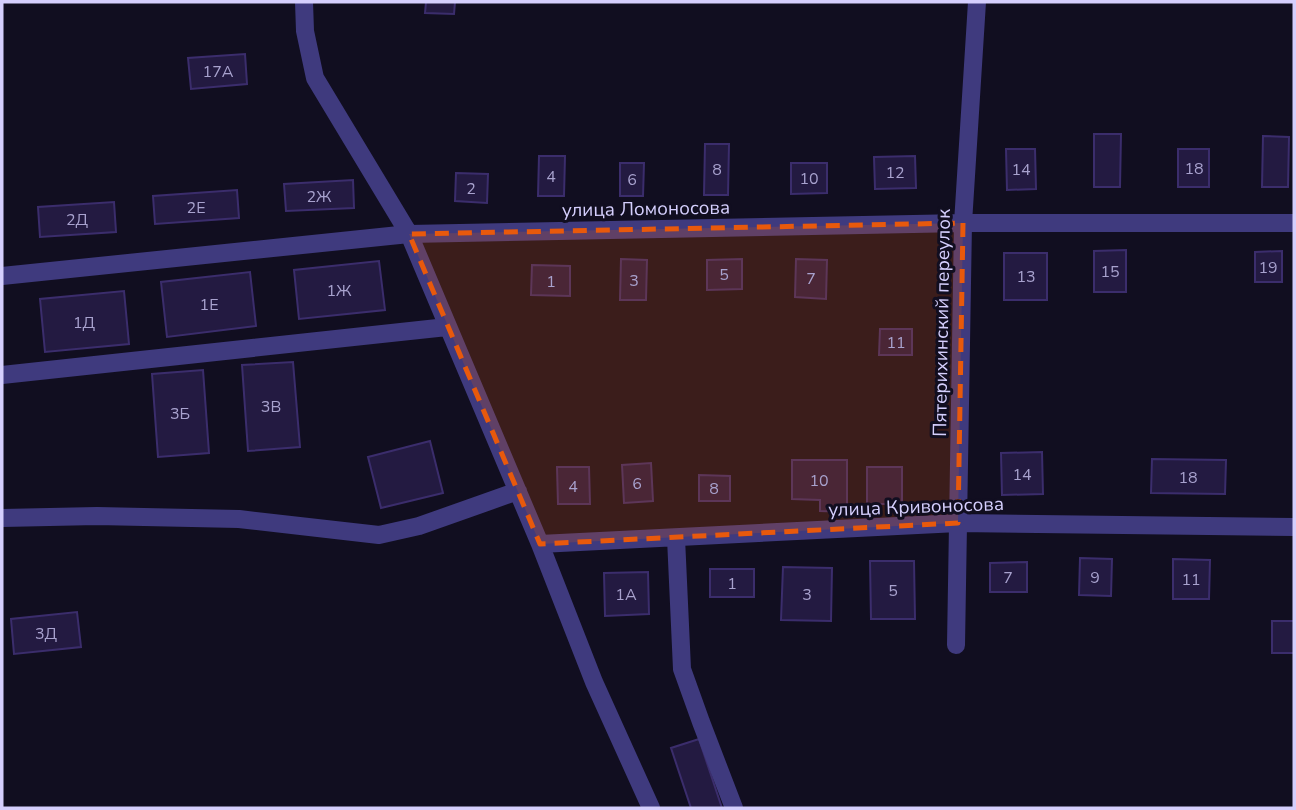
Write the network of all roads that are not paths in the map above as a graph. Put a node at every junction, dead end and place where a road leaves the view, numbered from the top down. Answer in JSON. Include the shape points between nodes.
{"nodes":[{"id":1,"x":304,"y":2,"type":"edge"},
{"id":2,"x":977,"y":2,"type":"edge"},
{"id":3,"x":963,"y":223,"type":"junction"},
{"id":4,"x":1294,"y":223,"type":"edge"},
{"id":5,"x":409,"y":234,"type":"junction"},
{"id":6,"x":2,"y":276,"type":"edge"},
{"id":7,"x":447,"y":327,"type":"junction"},
{"id":8,"x":2,"y":375,"type":"edge"},
{"id":9,"x":518,"y":491,"type":"junction"},
{"id":10,"x":2,"y":518,"type":"edge"},
{"id":11,"x":958,"y":523,"type":"junction"},
{"id":12,"x":1294,"y":527,"type":"edge"},
{"id":13,"x":676,"y":538,"type":"junction"},
{"id":14,"x":540,"y":544,"type":"junction"},
{"id":15,"x":956,"y":645,"type":"dead end"},
{"id":16,"x":651,"y":808,"type":"edge"},
{"id":17,"x":734,"y":808,"type":"edge"}],
"edges":[{"from":1,"to":5,"type":"street","via":[[315,79]]},
{"from":2,"to":3,"type":"street","name":"Пятерихинский переулок"},
{"from":3,"to":4,"type":"street","name":"улица Ломоносова"},
{"from":3,"to":5,"type":"street","name":"улица Ломоносова"},
{"from":3,"to":11,"type":"street","name":"Пятерихинский переулок"},
{"from":5,"to":6,"type":"street","name":"улица Ломоносова"},
{"from":5,"to":7,"type":"street"},
{"from":7,"to":8,"type":"street"},
{"from":7,"to":9,"type":"street"},
{"from":9,"to":10,"type":"street","via":[[379,535],[239,519]]},
{"from":9,"to":14,"type":"street"},
{"from":11,"to":12,"type":"street","name":"улица Кривоносова"},
{"from":11,"to":13,"type":"street","name":"улица Кривоносова"},
{"from":11,"to":15,"type":"street","name":"Пятерихинский переулок"},
{"from":13,"to":14,"type":"street","name":"улица Кривоносова"},
{"from":13,"to":17,"type":"street","via":[[682,668]]},
{"from":14,"to":16,"type":"street"}]}
